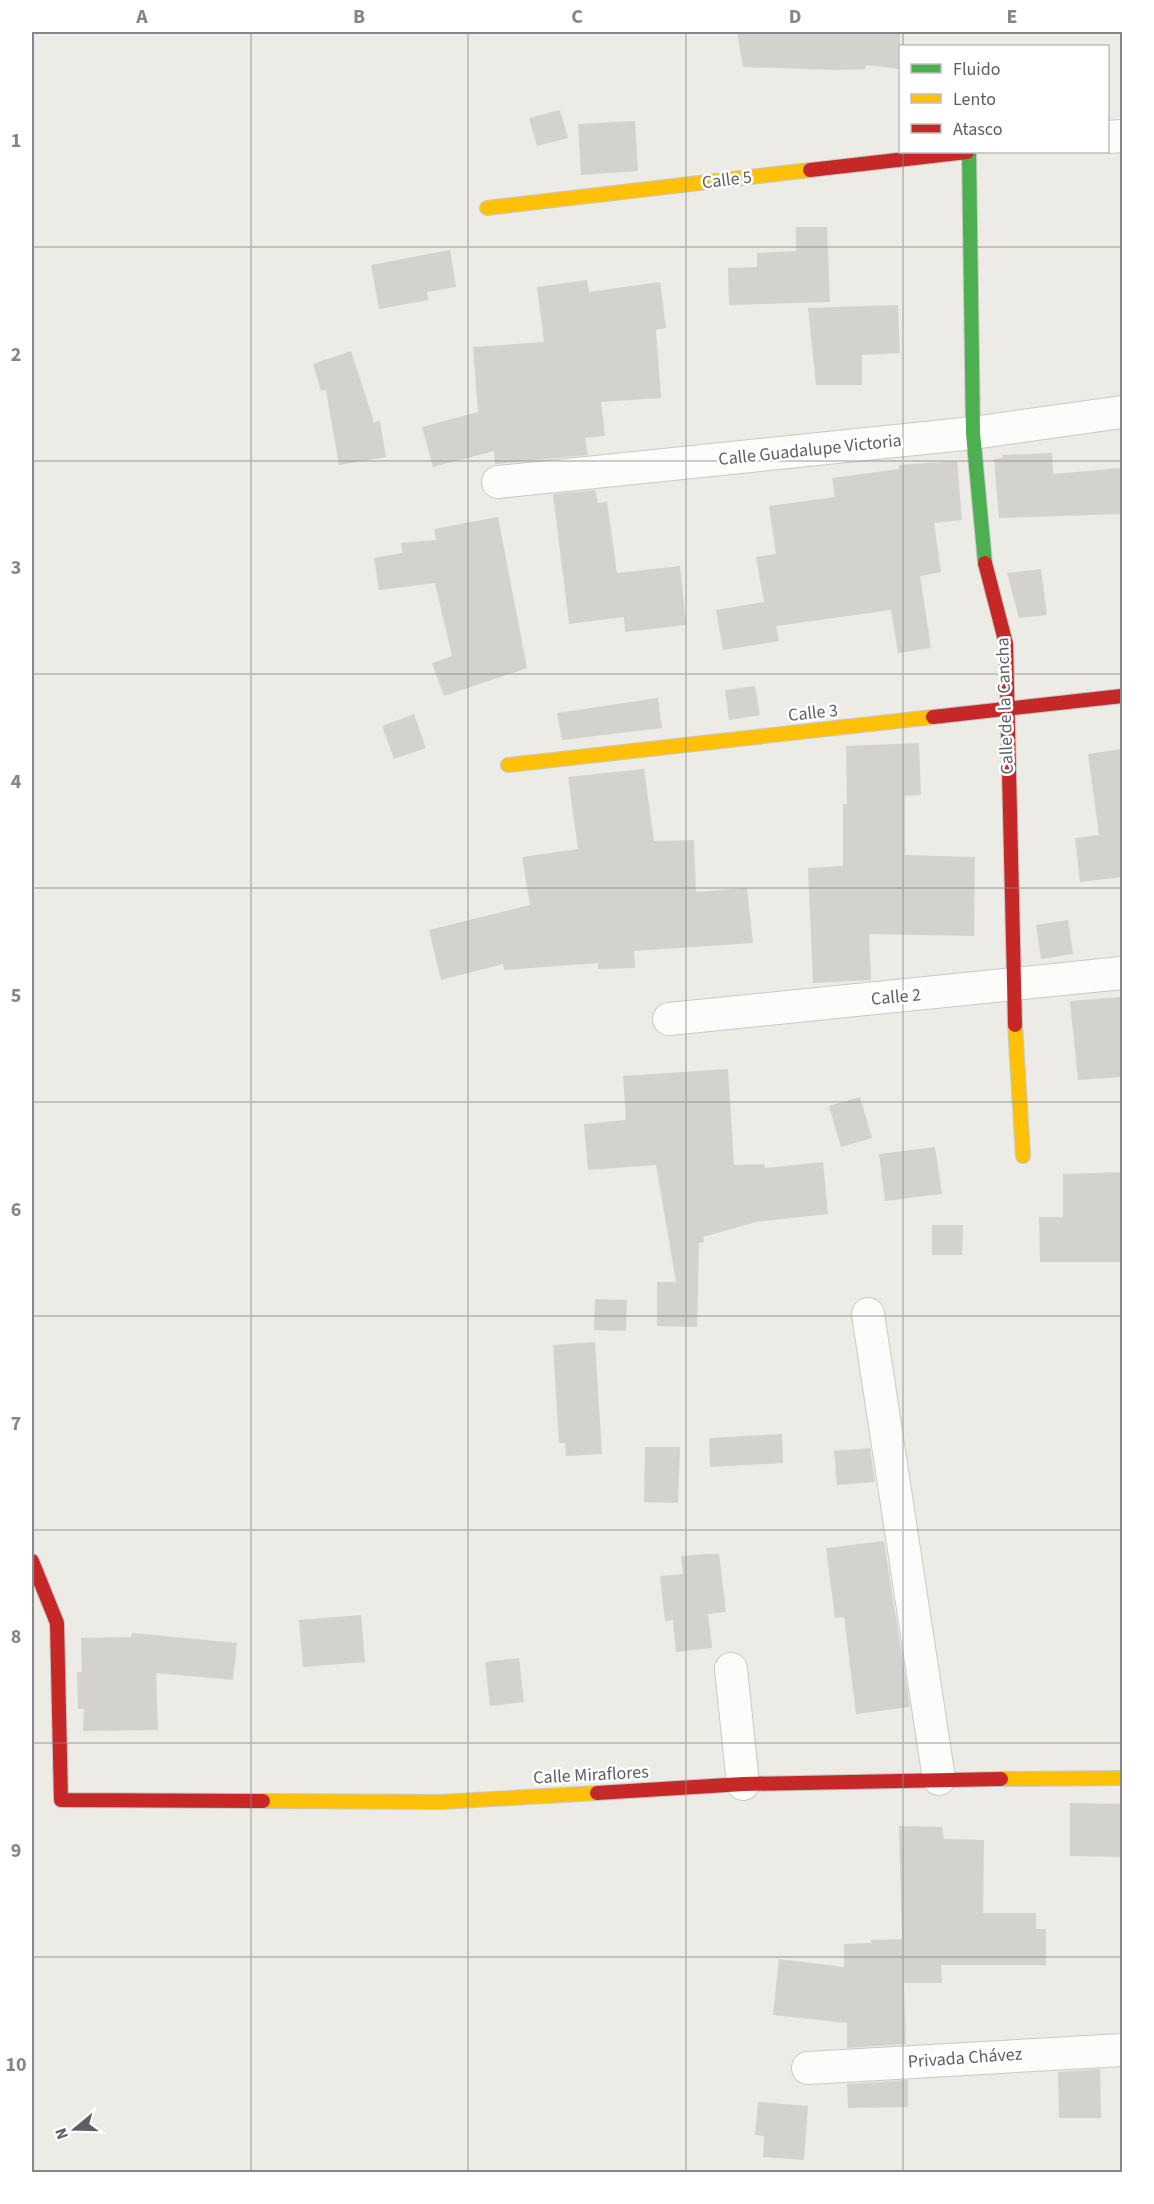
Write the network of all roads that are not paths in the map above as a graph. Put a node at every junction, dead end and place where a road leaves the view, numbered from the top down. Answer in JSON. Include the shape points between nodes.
{"nodes":[{"id":1,"x":959,"y":153,"type":"edge"},
{"id":2,"x":968,"y":153,"type":"edge"},
{"id":3,"x":487,"y":208,"type":"dead end"},
{"id":4,"x":1122,"y":412,"type":"edge"},
{"id":5,"x":973,"y":433,"type":"junction"},
{"id":6,"x":498,"y":482,"type":"dead end"},
{"id":7,"x":1122,"y":696,"type":"edge"},
{"id":8,"x":1007,"y":709,"type":"junction"},
{"id":9,"x":508,"y":765,"type":"dead end"},
{"id":10,"x":1122,"y":973,"type":"edge"},
{"id":11,"x":1013,"y":986,"type":"junction"},
{"id":12,"x":669,"y":1019,"type":"dead end"},
{"id":13,"x":1023,"y":1156,"type":"dead end"},
{"id":14,"x":868,"y":1314,"type":"dead end"},
{"id":15,"x":32,"y":1561,"type":"edge"},
{"id":16,"x":731,"y":1669,"type":"dead end"},
{"id":17,"x":1122,"y":1778,"type":"edge"},
{"id":18,"x":939,"y":1779,"type":"junction"},
{"id":19,"x":743,"y":1784,"type":"junction"},
{"id":20,"x":1122,"y":2050,"type":"edge"},
{"id":21,"x":808,"y":2068,"type":"dead end"}],
"edges":[{"from":1,"to":3,"type":"street","name":"Calle 5"},
{"from":2,"to":5,"type":"street","name":"Calle de la Cancha"},
{"from":4,"to":5,"type":"street","name":"Calle Guadalupe Victoria"},
{"from":5,"to":6,"type":"street","name":"Calle Guadalupe Victoria"},
{"from":5,"to":8,"type":"street","name":"Calle de la Cancha","via":[[984,559],[1006,644]]},
{"from":7,"to":8,"type":"street","name":"Calle 3"},
{"from":8,"to":9,"type":"street","name":"Calle 3"},
{"from":8,"to":11,"type":"street","name":"Calle de la Cancha"},
{"from":10,"to":11,"type":"street","name":"Calle 2"},
{"from":11,"to":12,"type":"street","name":"Calle 2"},
{"from":11,"to":13,"type":"street","name":"Calle de la Cancha"},
{"from":14,"to":18,"type":"street"},
{"from":15,"to":19,"type":"street","name":"Calle Miraflores","via":[[57,1623],[61,1800],[441,1802]]},
{"from":16,"to":19,"type":"street"},
{"from":17,"to":18,"type":"street","name":"Calle Miraflores"},
{"from":18,"to":19,"type":"street","name":"Calle Miraflores"},
{"from":20,"to":21,"type":"street","name":"Privada Chávez"}]}
